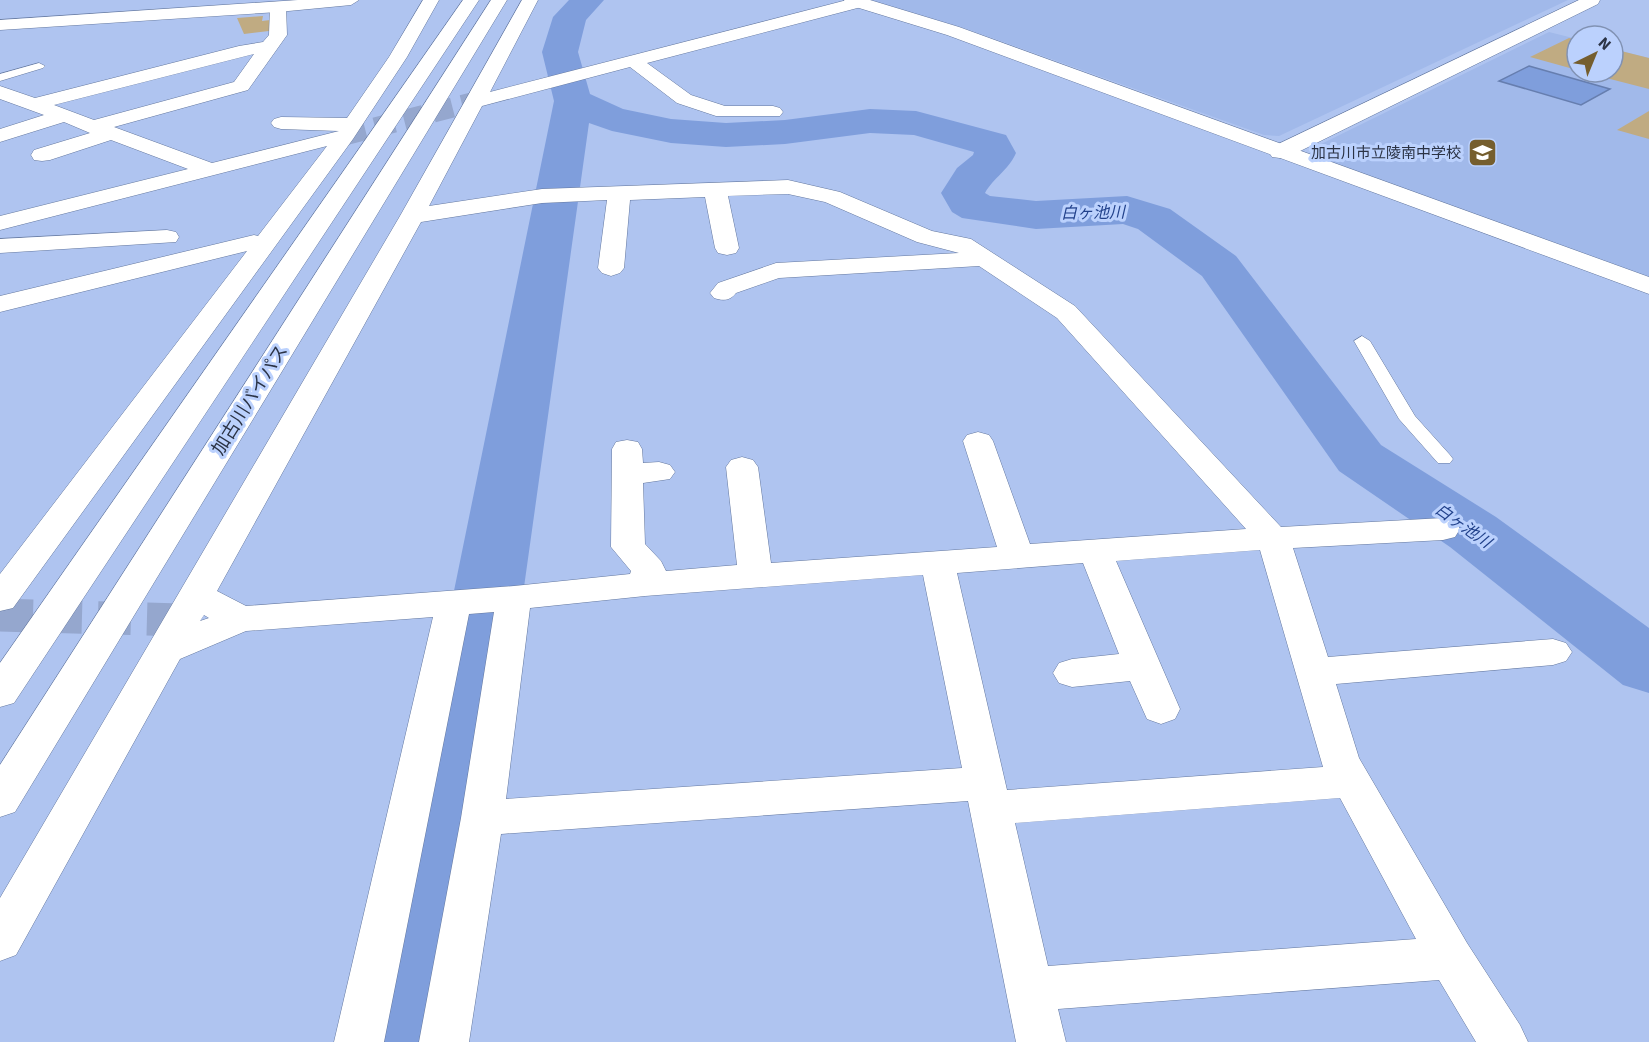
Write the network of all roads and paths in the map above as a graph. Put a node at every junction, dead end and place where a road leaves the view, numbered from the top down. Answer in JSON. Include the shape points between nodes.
{"nodes":[{"id":1,"x":102,"y":0,"type":"edge"},
{"id":2,"x":351,"y":0,"type":"edge"},
{"id":3,"x":431,"y":0,"type":"edge"},
{"id":4,"x":464,"y":0,"type":"edge"},
{"id":5,"x":471,"y":0,"type":"edge"},
{"id":6,"x":499,"y":0,"type":"edge"},
{"id":7,"x":530,"y":0,"type":"edge"},
{"id":8,"x":1592,"y":0,"type":"edge"},
{"id":9,"x":856,"y":1,"type":"edge"},
{"id":10,"x":278,"y":7,"type":"junction"},
{"id":11,"x":88,"y":20,"type":"junction"},
{"id":12,"x":0,"y":26,"type":"edge"},
{"id":13,"x":449,"y":32,"type":"junction"},
{"id":14,"x":270,"y":47,"type":"junction"},
{"id":15,"x":633,"y":61,"type":"junction"},
{"id":16,"x":39,"y":66,"type":"dead end"},
{"id":17,"x":672,"y":89,"type":"junction"},
{"id":18,"x":2,"y":91,"type":"edge"},
{"id":19,"x":649,"y":94,"type":"dead end"},
{"id":20,"x":474,"y":102,"type":"junction"},
{"id":21,"x":31,"y":105,"type":"junction"},
{"id":22,"x":773,"y":112,"type":"dead end"},
{"id":23,"x":63,"y":116,"type":"junction"},
{"id":24,"x":281,"y":123,"type":"dead end"},
{"id":25,"x":350,"y":129,"type":"junction"},
{"id":26,"x":100,"y":130,"type":"junction"},
{"id":27,"x":0,"y":136,"type":"edge"},
{"id":28,"x":1280,"y":152,"type":"junction"},
{"id":29,"x":42,"y":155,"type":"dead end"},
{"id":30,"x":209,"y":169,"type":"junction"},
{"id":31,"x":715,"y":190,"type":"junction"},
{"id":32,"x":618,"y":194,"type":"junction"},
{"id":33,"x":412,"y":216,"type":"junction"},
{"id":34,"x":0,"y":223,"type":"edge"},
{"id":35,"x":167,"y":237,"type":"dead end"},
{"id":36,"x":254,"y":242,"type":"dead end"},
{"id":37,"x":0,"y":246,"type":"edge"},
{"id":38,"x":727,"y":248,"type":"dead end"},
{"id":39,"x":984,"y":258,"type":"junction"},
{"id":40,"x":618,"y":259,"type":"dead end"},
{"id":41,"x":1649,"y":286,"type":"edge"},
{"id":42,"x":723,"y":293,"type":"dead end"},
{"id":43,"x":0,"y":304,"type":"edge"},
{"id":44,"x":1362,"y":341,"type":"dead end"},
{"id":45,"x":978,"y":441,"type":"dead end"},
{"id":46,"x":1444,"y":459,"type":"dead end"},
{"id":47,"x":638,"y":465,"type":"dead end"},
{"id":48,"x":742,"y":468,"type":"dead end"},
{"id":49,"x":1443,"y":529,"type":"dead end"},
{"id":50,"x":1273,"y":538,"type":"junction"},
{"id":51,"x":1095,"y":552,"type":"junction"},
{"id":52,"x":1018,"y":558,"type":"junction"},
{"id":53,"x":938,"y":564,"type":"junction"},
{"id":54,"x":756,"y":576,"type":"junction"},
{"id":55,"x":645,"y":584,"type":"junction"},
{"id":56,"x":196,"y":595,"type":"junction"},
{"id":57,"x":514,"y":598,"type":"junction"},
{"id":58,"x":0,"y":599,"type":"edge"},
{"id":59,"x":454,"y":602,"type":"junction"},
{"id":60,"x":241,"y":619,"type":"junction"},
{"id":61,"x":167,"y":649,"type":"junction"},
{"id":62,"x":1553,"y":652,"type":"dead end"},
{"id":63,"x":1142,"y":666,"type":"junction"},
{"id":64,"x":1314,"y":672,"type":"junction"},
{"id":65,"x":1072,"y":673,"type":"dead end"},
{"id":66,"x":0,"y":693,"type":"edge"},
{"id":67,"x":1161,"y":709,"type":"dead end"},
{"id":68,"x":1352,"y":781,"type":"junction"},
{"id":69,"x":988,"y":796,"type":"junction"},
{"id":70,"x":0,"y":800,"type":"edge"},
{"id":71,"x":482,"y":818,"type":"junction"},
{"id":72,"x":0,"y":940,"type":"edge"},
{"id":73,"x":1451,"y":958,"type":"junction"},
{"id":74,"x":1030,"y":989,"type":"junction"},
{"id":75,"x":359,"y":1042,"type":"edge"},
{"id":76,"x":444,"y":1042,"type":"edge"},
{"id":77,"x":1041,"y":1042,"type":"edge"},
{"id":78,"x":1503,"y":1042,"type":"edge"}],
"edges":[{"from":1,"to":11,"type":"main road"},
{"from":2,"to":10,"type":"main road"},
{"from":3,"to":25,"type":"main road"},
{"from":4,"to":13,"type":"main road"},
{"from":5,"to":13,"type":"main road"},
{"from":6,"to":70,"type":"main road","name":"加古川バイパス"},
{"from":7,"to":20,"type":"main road"},
{"from":8,"to":28,"type":"main road"},
{"from":9,"to":15,"type":"main road"},
{"from":9,"to":28,"type":"main road","via":[[953,31]]},
{"from":10,"to":11,"type":"main road"},
{"from":10,"to":14,"type":"main road","via":[[278,35]]},
{"from":11,"to":12,"type":"main road"},
{"from":13,"to":66,"type":"main road"},
{"from":14,"to":21,"type":"main road","via":[[239,51]]},
{"from":14,"to":26,"type":"main road","via":[[241,86]]},
{"from":15,"to":17,"type":"main road"},
{"from":15,"to":20,"type":"main road"},
{"from":16,"to":18,"type":"lane"},
{"from":17,"to":19,"type":"main road"},
{"from":17,"to":22,"type":"main road","via":[[684,99],[726,117]]},
{"from":18,"to":21,"type":"main road"},
{"from":20,"to":33,"type":"main road"},
{"from":21,"to":23,"type":"main road"},
{"from":23,"to":26,"type":"main road"},
{"from":23,"to":27,"type":"main road"},
{"from":24,"to":25,"type":"main road"},
{"from":25,"to":30,"type":"main road"},
{"from":25,"to":58,"type":"main road"},
{"from":26,"to":29,"type":"main road"},
{"from":26,"to":30,"type":"main road"},
{"from":28,"to":41,"type":"main road"},
{"from":30,"to":34,"type":"main road"},
{"from":31,"to":32,"type":"main road"},
{"from":31,"to":38,"type":"main road"},
{"from":31,"to":39,"type":"main road","via":[[788,187],[832,197],[926,237],[962,244]]},
{"from":32,"to":33,"type":"main road","via":[[542,196]]},
{"from":32,"to":40,"type":"main road"},
{"from":33,"to":56,"type":"main road"},
{"from":35,"to":37,"type":"main road","via":[[111,248]]},
{"from":36,"to":43,"type":"main road"},
{"from":39,"to":42,"type":"main road","via":[[827,277],[776,271]]},
{"from":39,"to":50,"type":"main road","via":[[1066,312]]},
{"from":44,"to":46,"type":"lane","via":[[1408,419]]},
{"from":45,"to":52,"type":"main road"},
{"from":47,"to":55,"type":"main road","via":[[628,547],[649,569]]},
{"from":48,"to":54,"type":"main road"},
{"from":49,"to":50,"type":"main road"},
{"from":50,"to":51,"type":"main road"},
{"from":50,"to":64,"type":"main road"},
{"from":51,"to":52,"type":"main road"},
{"from":51,"to":63,"type":"main road"},
{"from":52,"to":53,"type":"main road"},
{"from":53,"to":54,"type":"main road"},
{"from":53,"to":69,"type":"main road"},
{"from":54,"to":55,"type":"main road"},
{"from":55,"to":57,"type":"main road"},
{"from":56,"to":60,"type":"main road"},
{"from":56,"to":61,"type":"main road"},
{"from":57,"to":59,"type":"main road"},
{"from":57,"to":71,"type":"main road"},
{"from":59,"to":60,"type":"main road"},
{"from":59,"to":75,"type":"main road"},
{"from":60,"to":61,"type":"main road"},
{"from":61,"to":72,"type":"main road"},
{"from":62,"to":64,"type":"main road"},
{"from":63,"to":65,"type":"main road"},
{"from":63,"to":67,"type":"main road"},
{"from":64,"to":68,"type":"main road","via":[[1340,760]]},
{"from":68,"to":69,"type":"main road"},
{"from":68,"to":73,"type":"main road"},
{"from":69,"to":71,"type":"main road"},
{"from":69,"to":74,"type":"main road"},
{"from":71,"to":76,"type":"main road"},
{"from":73,"to":74,"type":"main road"},
{"from":73,"to":78,"type":"main road"},
{"from":74,"to":77,"type":"main road"}]}
